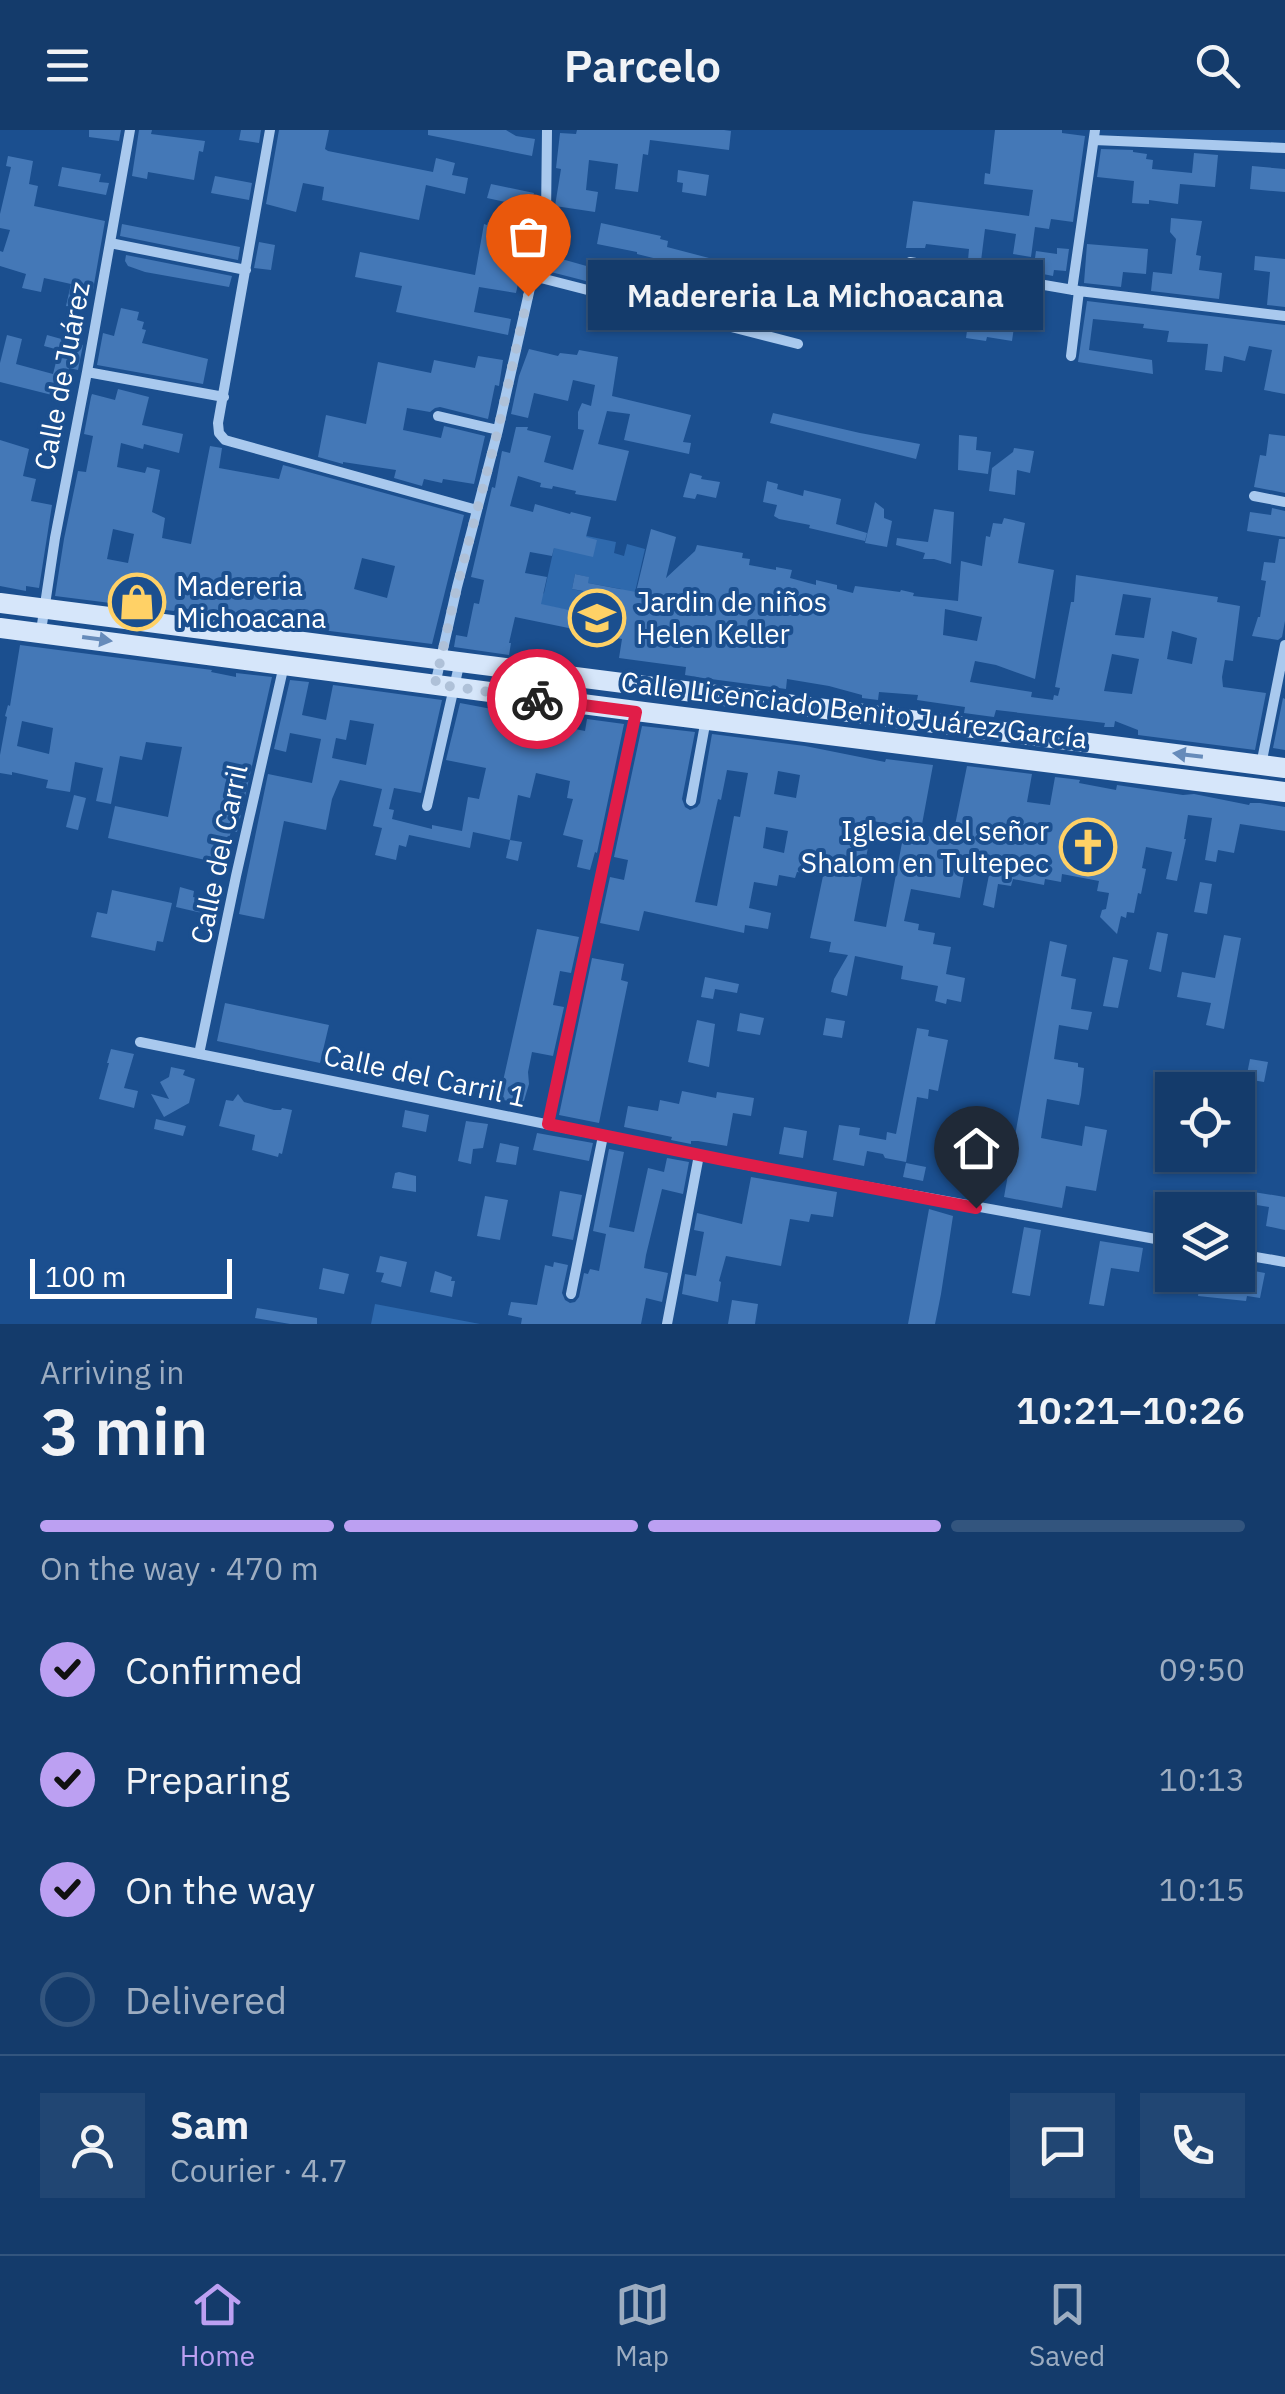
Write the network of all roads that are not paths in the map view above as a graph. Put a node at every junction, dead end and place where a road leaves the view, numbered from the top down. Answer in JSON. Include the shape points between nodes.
{"nodes":[{"id":1,"x":130,"y":130,"type":"edge"},
{"id":2,"x":270,"y":130,"type":"edge"},
{"id":3,"x":547,"y":130,"type":"edge"},
{"id":4,"x":1094,"y":135,"type":"edge"},
{"id":5,"x":1285,"y":148,"type":"edge"},
{"id":6,"x":110,"y":244,"type":"junction"},
{"id":7,"x":910,"y":262,"type":"dead end"},
{"id":8,"x":246,"y":270,"type":"junction"},
{"id":9,"x":533,"y":276,"type":"junction"},
{"id":10,"x":1075,"y":290,"type":"junction"},
{"id":11,"x":1285,"y":316,"type":"edge"},
{"id":12,"x":798,"y":344,"type":"dead end"},
{"id":13,"x":1072,"y":356,"type":"dead end"},
{"id":14,"x":88,"y":372,"type":"junction"},
{"id":15,"x":224,"y":396,"type":"junction"},
{"id":16,"x":438,"y":416,"type":"dead end"},
{"id":17,"x":498,"y":430,"type":"junction"},
{"id":18,"x":1254,"y":496,"type":"dead end"},
{"id":19,"x":1285,"y":502,"type":"edge"},
{"id":20,"x":478,"y":510,"type":"junction"},
{"id":21,"x":0,"y":603,"type":"edge"},
{"id":22,"x":44,"y":609,"type":"junction"},
{"id":23,"x":0,"y":628,"type":"edge"},
{"id":24,"x":41,"y":632,"type":"junction"},
{"id":25,"x":1285,"y":645,"type":"edge"},
{"id":26,"x":450,"y":660,"type":"junction"},
{"id":27,"x":284,"y":664,"type":"junction"},
{"id":28,"x":444,"y":686,"type":"junction"},
{"id":29,"x":636,"y":712,"type":"junction"},
{"id":30,"x":706,"y":719,"type":"junction"},
{"id":31,"x":1008,"y":733,"type":"junction"},
{"id":32,"x":1005,"y":756,"type":"junction"},
{"id":33,"x":1261,"y":764,"type":"junction"},
{"id":34,"x":1285,"y":768,"type":"edge"},
{"id":35,"x":1285,"y":792,"type":"edge"},
{"id":36,"x":691,"y":801,"type":"dead end"},
{"id":37,"x":427,"y":806,"type":"dead end"},
{"id":38,"x":140,"y":1042,"type":"dead end"},
{"id":39,"x":199,"y":1054,"type":"junction"},
{"id":40,"x":548,"y":1124,"type":"junction"},
{"id":41,"x":602,"y":1136,"type":"junction"},
{"id":42,"x":699,"y":1155,"type":"junction"},
{"id":43,"x":1155,"y":1239,"type":"edge"},
{"id":44,"x":1255,"y":1257,"type":"edge"},
{"id":45,"x":1285,"y":1262,"type":"edge"},
{"id":46,"x":571,"y":1294,"type":"dead end"},
{"id":47,"x":666,"y":1324,"type":"edge"}],
"edges":[{"from":1,"to":6,"type":"street","name":"Calle de Juárez"},
{"from":2,"to":8,"type":"street"},
{"from":3,"to":9,"type":"street","via":[[546,217]]},
{"from":4,"to":5,"type":"street"},
{"from":4,"to":10,"type":"street"},
{"from":6,"to":8,"type":"street"},
{"from":6,"to":14,"type":"street","name":"Calle de Juárez"},
{"from":7,"to":10,"type":"street"},
{"from":8,"to":15,"type":"street"},
{"from":9,"to":12,"type":"street"},
{"from":9,"to":17,"type":"street"},
{"from":10,"to":11,"type":"street"},
{"from":10,"to":13,"type":"street"},
{"from":14,"to":15,"type":"street"},
{"from":14,"to":22,"type":"street","name":"Calle de Juárez"},
{"from":15,"to":20,"type":"street","via":[[218,433],[225,440]]},
{"from":16,"to":17,"type":"street"},
{"from":17,"to":20,"type":"street"},
{"from":18,"to":19,"type":"street"},
{"from":20,"to":26,"type":"street"},
{"from":21,"to":22,"type":"street","name":"Calle Licenciado Benito Juárez García"},
{"from":22,"to":24,"type":"street","name":"Calle de Juárez"},
{"from":22,"to":26,"type":"street","name":"Calle Licenciado Benito Juárez García"},
{"from":23,"to":24,"type":"street","name":"Calle Licenciado Benito Juárez García"},
{"from":24,"to":27,"type":"street","name":"Calle Licenciado Benito Juárez García","one_way":true},
{"from":25,"to":33,"type":"street"},
{"from":26,"to":28,"type":"street"},
{"from":26,"to":28,"type":"street"},
{"from":26,"to":31,"type":"street","name":"Calle Licenciado Benito Juárez García"},
{"from":27,"to":28,"type":"street","name":"Calle Licenciado Benito Juárez García"},
{"from":27,"to":39,"type":"street","name":"Calle del Carril"},
{"from":28,"to":29,"type":"street","name":"Calle Licenciado Benito Juárez García"},
{"from":28,"to":37,"type":"street"},
{"from":29,"to":30,"type":"street","name":"Calle Licenciado Benito Juárez García"},
{"from":29,"to":40,"type":"street"},
{"from":30,"to":32,"type":"street","name":"Calle Licenciado Benito Juárez García"},
{"from":30,"to":36,"type":"street"},
{"from":31,"to":32,"type":"street"},
{"from":33,"to":31,"type":"street","name":"Calle Licenciado Benito Juárez García","one_way":true},
{"from":32,"to":35,"type":"street","name":"Calle Licenciado Benito Juárez García"},
{"from":33,"to":34,"type":"street","name":"Calle Licenciado Benito Juárez García"},
{"from":38,"to":39,"type":"street","name":"Calle del Carril 1"},
{"from":39,"to":40,"type":"street","name":"Calle del Carril 1"},
{"from":40,"to":41,"type":"street","name":"Calle del Carril 1"},
{"from":41,"to":42,"type":"street","name":"Calle del Carril 1"},
{"from":41,"to":46,"type":"street"},
{"from":42,"to":43,"type":"street","name":"Calle del Carril 1"},
{"from":42,"to":47,"type":"street"},
{"from":44,"to":45,"type":"street"}]}
